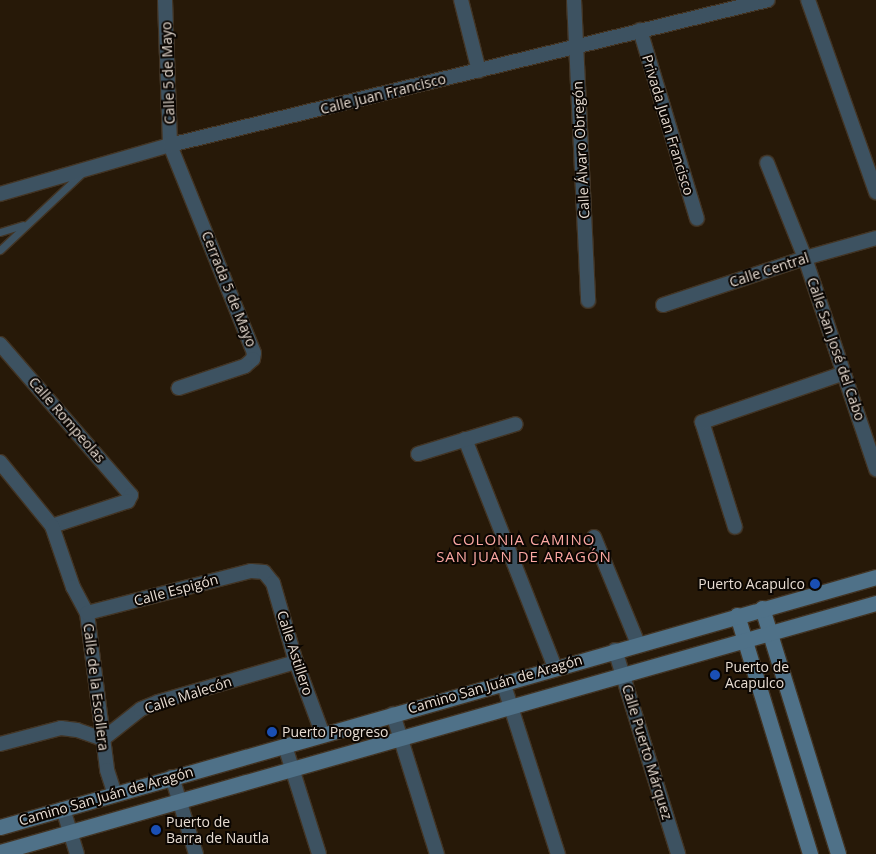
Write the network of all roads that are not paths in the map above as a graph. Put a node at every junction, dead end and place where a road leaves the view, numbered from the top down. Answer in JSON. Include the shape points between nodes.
{"nodes":[{"id":1,"x":165,"y":0,"type":"edge"},
{"id":2,"x":462,"y":0,"type":"edge"},
{"id":3,"x":574,"y":0,"type":"edge"},
{"id":4,"x":768,"y":0,"type":"edge"},
{"id":5,"x":808,"y":0,"type":"edge"},
{"id":6,"x":640,"y":30,"type":"junction"},
{"id":7,"x":576,"y":47,"type":"junction"},
{"id":8,"x":479,"y":71,"type":"junction"},
{"id":9,"x":170,"y":145,"type":"junction"},
{"id":10,"x":767,"y":163,"type":"dead end"},
{"id":11,"x":84,"y":171,"type":"junction"},
{"id":12,"x":876,"y":192,"type":"edge"},
{"id":13,"x":0,"y":194,"type":"edge"},
{"id":14,"x":697,"y":219,"type":"dead end"},
{"id":15,"x":26,"y":224,"type":"junction"},
{"id":16,"x":0,"y":232,"type":"edge"},
{"id":17,"x":876,"y":238,"type":"edge"},
{"id":18,"x":0,"y":250,"type":"edge"},
{"id":19,"x":805,"y":258,"type":"junction"},
{"id":20,"x":588,"y":301,"type":"dead end"},
{"id":21,"x":663,"y":305,"type":"dead end"},
{"id":22,"x":0,"y":344,"type":"edge"},
{"id":23,"x":844,"y":373,"type":"junction"},
{"id":24,"x":179,"y":388,"type":"dead end"},
{"id":25,"x":516,"y":424,"type":"dead end"},
{"id":26,"x":464,"y":439,"type":"junction"},
{"id":27,"x":418,"y":454,"type":"dead end"},
{"id":28,"x":0,"y":462,"type":"edge"},
{"id":29,"x":876,"y":469,"type":"edge"},
{"id":30,"x":52,"y":526,"type":"junction"},
{"id":31,"x":734,"y":527,"type":"dead end"},
{"id":32,"x":594,"y":538,"type":"dead end"},
{"id":33,"x":264,"y":572,"type":"joint"},
{"id":34,"x":876,"y":576,"type":"edge"},
{"id":35,"x":876,"y":603,"type":"edge"},
{"id":36,"x":762,"y":608,"type":"junction"},
{"id":37,"x":87,"y":613,"type":"junction"},
{"id":38,"x":737,"y":615,"type":"junction"},
{"id":39,"x":770,"y":632,"type":"junction"},
{"id":40,"x":663,"y":637,"type":"junction"},
{"id":41,"x":744,"y":639,"type":"junction"},
{"id":42,"x":638,"y":644,"type":"junction"},
{"id":43,"x":615,"y":650,"type":"junction"},
{"id":44,"x":670,"y":661,"type":"junction"},
{"id":45,"x":296,"y":662,"type":"junction"},
{"id":46,"x":554,"y":667,"type":"junction"},
{"id":47,"x":622,"y":674,"type":"junction"},
{"id":48,"x":504,"y":682,"type":"junction"},
{"id":49,"x":511,"y":706,"type":"junction"},
{"id":50,"x":393,"y":714,"type":"junction"},
{"id":51,"x":323,"y":735,"type":"junction"},
{"id":52,"x":103,"y":739,"type":"junction"},
{"id":53,"x":401,"y":739,"type":"junction"},
{"id":54,"x":0,"y":744,"type":"edge"},
{"id":55,"x":285,"y":746,"type":"junction"},
{"id":56,"x":293,"y":770,"type":"junction"},
{"id":57,"x":172,"y":777,"type":"junction"},
{"id":58,"x":115,"y":795,"type":"junction"},
{"id":59,"x":180,"y":801,"type":"junction"},
{"id":60,"x":63,"y":808,"type":"junction"},
{"id":61,"x":0,"y":827,"type":"edge"},
{"id":62,"x":71,"y":832,"type":"junction"},
{"id":63,"x":0,"y":852,"type":"edge"},
{"id":64,"x":78,"y":854,"type":"edge"},
{"id":65,"x":196,"y":854,"type":"edge"},
{"id":66,"x":319,"y":854,"type":"edge"},
{"id":67,"x":437,"y":854,"type":"edge"},
{"id":68,"x":558,"y":854,"type":"edge"},
{"id":69,"x":678,"y":854,"type":"edge"},
{"id":70,"x":810,"y":854,"type":"edge"},
{"id":71,"x":838,"y":854,"type":"edge"}],
"edges":[{"from":1,"to":9,"type":"street","name":"Calle 5 de Mayo"},
{"from":2,"to":8,"type":"street"},
{"from":3,"to":7,"type":"street","name":"Calle Álvaro Obregón"},
{"from":4,"to":6,"type":"street","name":"Calle Juan Francisco"},
{"from":5,"to":12,"type":"street"},
{"from":6,"to":7,"type":"street","name":"Calle Juan Francisco"},
{"from":6,"to":14,"type":"street","name":"Privada Juan Francisco"},
{"from":7,"to":8,"type":"street","name":"Calle Juan Francisco"},
{"from":7,"to":20,"type":"street","name":"Calle Álvaro Obregón"},
{"from":8,"to":9,"type":"street","name":"Calle Juan Francisco"},
{"from":9,"to":11,"type":"street","name":"Calle Juan Francisco"},
{"from":9,"to":24,"type":"street","name":"Cerrada 5 de Mayo","via":[[254,353],[253,359],[245,366]]},
{"from":10,"to":19,"type":"street","name":"Calle San José del Cabo"},
{"from":11,"to":13,"type":"street","name":"Calle Juan Francisco"},
{"from":11,"to":15,"type":"lane"},
{"from":15,"to":16,"type":"lane"},
{"from":15,"to":18,"type":"lane"},
{"from":17,"to":19,"type":"street","name":"Calle Central"},
{"from":19,"to":21,"type":"street","name":"Calle Central"},
{"from":19,"to":23,"type":"street","name":"Calle San José del Cabo"},
{"from":22,"to":30,"type":"street","name":"Calle Rompeolas","via":[[132,498]]},
{"from":23,"to":29,"type":"street","name":"Calle San José del Cabo"},
{"from":23,"to":31,"type":"street","via":[[702,422]]},
{"from":25,"to":26,"type":"street"},
{"from":26,"to":27,"type":"street"},
{"from":26,"to":46,"type":"street"},
{"from":28,"to":30,"type":"street"},
{"from":30,"to":37,"type":"street","name":"Calle de la Escollera","via":[[73,587]]},
{"from":32,"to":42,"type":"street"},
{"from":33,"to":37,"type":"street","name":"Calle Espigón","via":[[251,571]]},
{"from":33,"to":45,"type":"street","name":"Calle Astillero","via":[[273,583]]},
{"from":34,"to":36,"type":"street","name":"Camino San Juán de Aragón"},
{"from":35,"to":39,"type":"street","name":"Camino San Juán de Aragón"},
{"from":36,"to":38,"type":"street","name":"Camino San Juán de Aragón"},
{"from":36,"to":39,"type":"street"},
{"from":37,"to":52,"type":"street","name":"Calle de la Escollera"},
{"from":38,"to":40,"type":"street","name":"Camino San Juán de Aragón"},
{"from":38,"to":41,"type":"street"},
{"from":39,"to":41,"type":"street","name":"Camino San Juán de Aragón"},
{"from":39,"to":71,"type":"street"},
{"from":40,"to":42,"type":"street","name":"Camino San Juán de Aragón"},
{"from":40,"to":44,"type":"street"},
{"from":41,"to":44,"type":"street","name":"Camino San Juán de Aragón"},
{"from":41,"to":70,"type":"street"},
{"from":42,"to":43,"type":"street","name":"Camino San Juán de Aragón"},
{"from":43,"to":46,"type":"street","name":"Camino San Juán de Aragón"},
{"from":43,"to":47,"type":"street","name":"Calle Puerto Márquez"},
{"from":44,"to":47,"type":"street","name":"Camino San Juán de Aragón"},
{"from":45,"to":51,"type":"street","name":"Calle Astillero"},
{"from":45,"to":52,"type":"street","name":"Calle Malecón","via":[[158,702],[141,709]]},
{"from":46,"to":48,"type":"street","name":"Camino San Juán de Aragón"},
{"from":47,"to":49,"type":"street","name":"Camino San Juán de Aragón"},
{"from":47,"to":69,"type":"street","name":"Calle Puerto Márquez"},
{"from":48,"to":49,"type":"street"},
{"from":48,"to":50,"type":"street","name":"Camino San Juán de Aragón"},
{"from":49,"to":53,"type":"street","name":"Camino San Juán de Aragón"},
{"from":49,"to":68,"type":"street"},
{"from":50,"to":51,"type":"street","name":"Camino San Juán de Aragón"},
{"from":50,"to":53,"type":"street"},
{"from":51,"to":55,"type":"street","name":"Camino San Juán de Aragón"},
{"from":52,"to":54,"type":"street","via":[[61,728]]},
{"from":52,"to":58,"type":"street","name":"Calle de la Escollera","via":[[107,770]]},
{"from":53,"to":56,"type":"street","name":"Camino San Juán de Aragón"},
{"from":53,"to":67,"type":"street"},
{"from":55,"to":56,"type":"street"},
{"from":55,"to":57,"type":"street","name":"Camino San Juán de Aragón"},
{"from":56,"to":59,"type":"street","name":"Camino San Juán de Aragón"},
{"from":56,"to":66,"type":"street"},
{"from":57,"to":58,"type":"street","name":"Camino San Juán de Aragón"},
{"from":57,"to":59,"type":"street"},
{"from":58,"to":60,"type":"street","name":"Camino San Juán de Aragón"},
{"from":59,"to":62,"type":"street","name":"Camino San Juán de Aragón"},
{"from":59,"to":65,"type":"street"},
{"from":60,"to":61,"type":"street","name":"Camino San Juán de Aragón"},
{"from":60,"to":62,"type":"street"},
{"from":62,"to":63,"type":"street","name":"Camino San Juán de Aragón"},
{"from":62,"to":64,"type":"street"}]}
